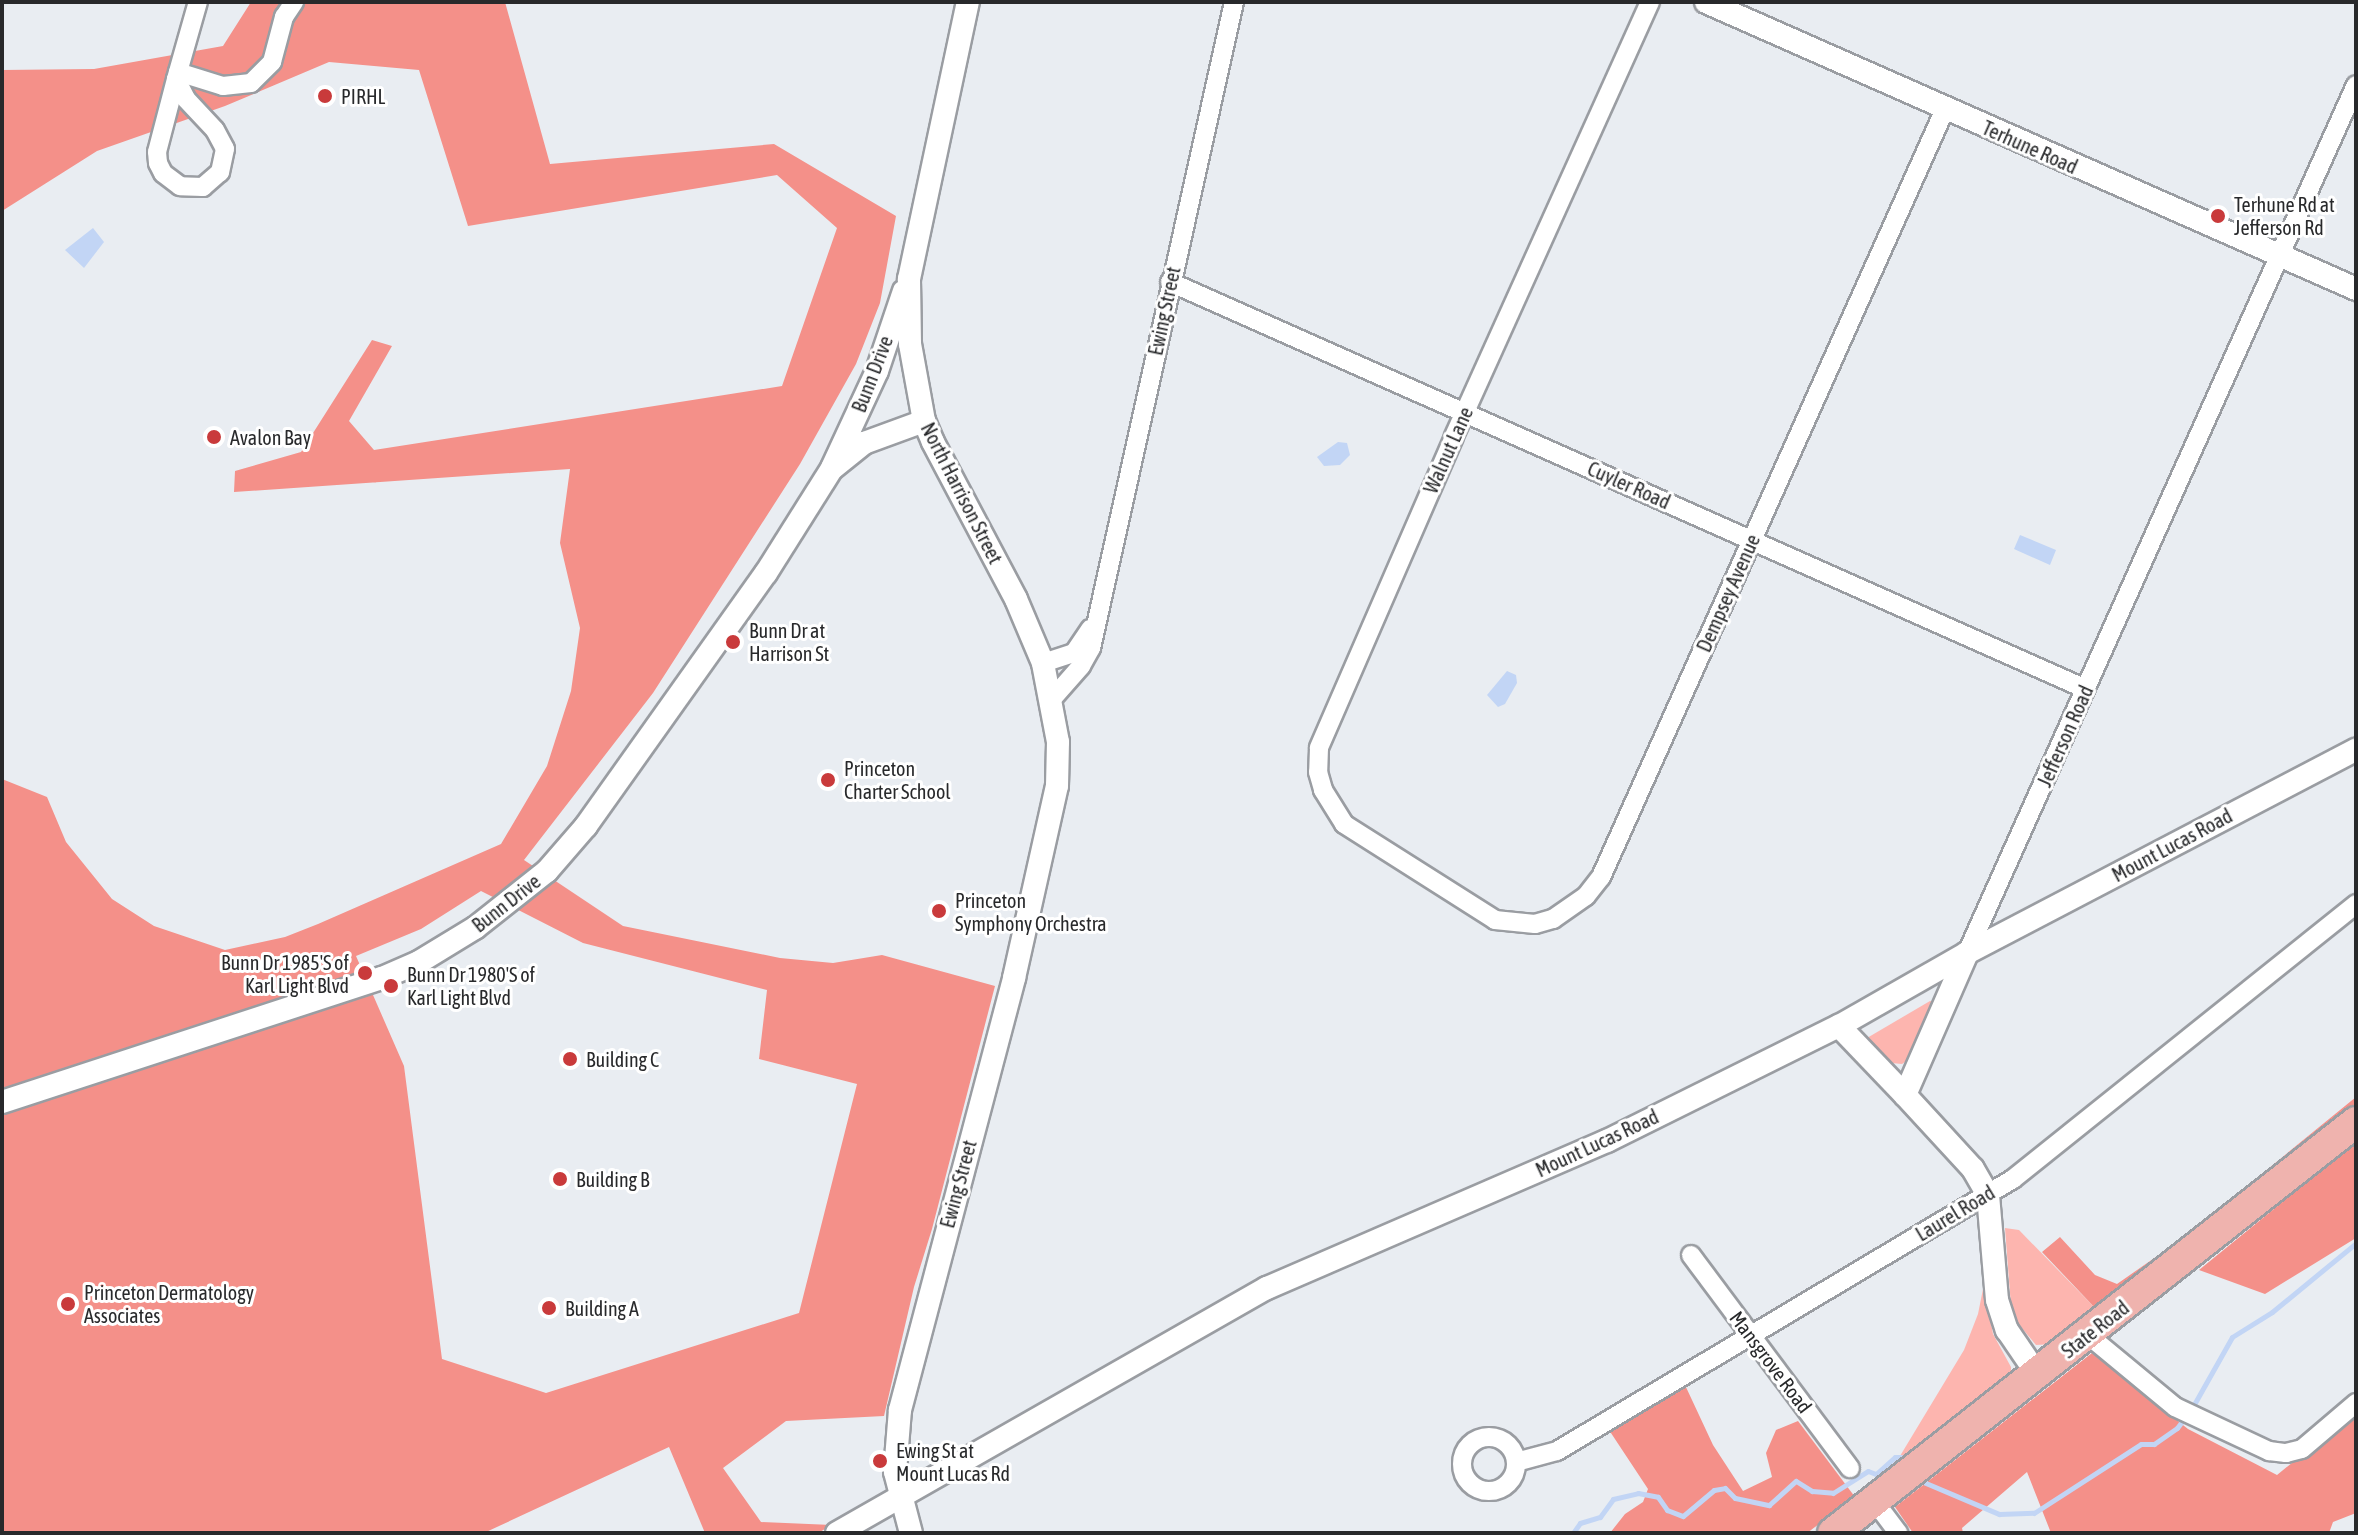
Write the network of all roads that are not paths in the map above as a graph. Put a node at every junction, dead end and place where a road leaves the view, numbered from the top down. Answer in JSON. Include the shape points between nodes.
{"nodes":[{"id":1,"x":198,"y":2,"type":"edge"},
{"id":2,"x":294,"y":2,"type":"edge"},
{"id":3,"x":968,"y":2,"type":"edge"},
{"id":4,"x":1234,"y":2,"type":"edge"},
{"id":5,"x":1650,"y":2,"type":"edge"},
{"id":6,"x":1706,"y":2,"type":"edge"},
{"id":7,"x":177,"y":76,"type":"junction"},
{"id":8,"x":2356,"y":85,"type":"edge"},
{"id":9,"x":1945,"y":109,"type":"junction"},
{"id":10,"x":2279,"y":257,"type":"junction"},
{"id":11,"x":909,"y":279,"type":"junction"},
{"id":12,"x":1170,"y":282,"type":"junction"},
{"id":13,"x":2356,"y":289,"type":"edge"},
{"id":14,"x":1465,"y":412,"type":"junction"},
{"id":15,"x":924,"y":421,"type":"junction"},
{"id":16,"x":832,"y":468,"type":"junction"},
{"id":17,"x":1752,"y":539,"type":"junction"},
{"id":18,"x":1095,"y":620,"type":"junction"},
{"id":19,"x":1043,"y":663,"type":"junction"},
{"id":20,"x":2086,"y":689,"type":"junction"},
{"id":21,"x":1052,"y":699,"type":"junction"},
{"id":22,"x":2356,"y":750,"type":"edge"},
{"id":23,"x":1048,"y":836,"type":"joint"},
{"id":24,"x":1413,"y":871,"type":"joint"},
{"id":25,"x":2356,"y":904,"type":"edge"},
{"id":26,"x":1967,"y":953,"type":"junction"},
{"id":27,"x":1839,"y":1026,"type":"junction"},
{"id":28,"x":1905,"y":1095,"type":"junction"},
{"id":29,"x":2,"y":1102,"type":"edge"},
{"id":30,"x":2356,"y":1122,"type":"edge"},
{"id":31,"x":1988,"y":1195,"type":"junction"},
{"id":32,"x":1691,"y":1255,"type":"dead end"},
{"id":33,"x":1750,"y":1334,"type":"junction"},
{"id":34,"x":2088,"y":1335,"type":"junction"},
{"id":35,"x":2037,"y":1374,"type":"junction"},
{"id":36,"x":2356,"y":1403,"type":"edge"},
{"id":37,"x":1516,"y":1462,"type":"dead end"},
{"id":38,"x":1850,"y":1468,"type":"dead end"},
{"id":39,"x":900,"y":1497,"type":"junction"},
{"id":40,"x":1875,"y":1502,"type":"junction"},
{"id":41,"x":837,"y":1533,"type":"edge"},
{"id":42,"x":911,"y":1533,"type":"edge"},
{"id":43,"x":1833,"y":1533,"type":"edge"},
{"id":44,"x":1898,"y":1533,"type":"edge"}],
"edges":[{"from":1,"to":7,"type":"street"},
{"from":2,"to":7,"type":"street","via":[[284,17],[272,62],[251,83],[223,86]]},
{"from":3,"to":11,"type":"street","name":"North Harrison Street"},
{"from":4,"to":12,"type":"street","name":"Ewing Street"},
{"from":5,"to":14,"type":"street","name":"Walnut Lane"},
{"from":6,"to":9,"type":"street","name":"Terhune Road"},
{"from":7,"to":7,"type":"street","via":[[158,163],[180,186],[203,187],[220,172],[225,149],[186,99]]},
{"from":8,"to":10,"type":"street","name":"Jefferson Road"},
{"from":9,"to":10,"type":"street","name":"Terhune Road"},
{"from":9,"to":17,"type":"street","name":"Dempsey Avenue"},
{"from":10,"to":13,"type":"street","name":"Terhune Road"},
{"from":10,"to":20,"type":"street","name":"Jefferson Road"},
{"from":11,"to":15,"type":"street","name":"North Harrison Street","via":[[910,344]]},
{"from":11,"to":16,"type":"street","name":"Bunn Drive","via":[[877,371]]},
{"from":12,"to":14,"type":"street","name":"Cuyler Road"},
{"from":12,"to":18,"type":"street","name":"Ewing Street"},
{"from":14,"to":17,"type":"street","name":"Cuyler Road"},
{"from":14,"to":24,"type":"street","name":"Walnut Lane","via":[[1319,748],[1318,772],[1332,808],[1358,836]]},
{"from":15,"to":16,"type":"street","name":"Bunn Drive","via":[[864,443]]},
{"from":15,"to":19,"type":"street","name":"North Harrison Street","via":[[1016,599]]},
{"from":16,"to":29,"type":"street","name":"Bunn Drive","via":[[766,573],[586,826],[513,900],[437,952],[382,978]]},
{"from":17,"to":20,"type":"street","name":"Cuyler Road"},
{"from":17,"to":24,"type":"street","name":"Dempsey Avenue","via":[[1601,877],[1586,896],[1553,919],[1515,923],[1478,912]]},
{"from":18,"to":19,"type":"street","name":"Ewing Street","via":[[1074,653]]},
{"from":18,"to":21,"type":"street","name":"Ewing Street","via":[[1088,658]]},
{"from":19,"to":21,"type":"street","name":"North Harrison Street"},
{"from":20,"to":26,"type":"street","name":"Jefferson Road"},
{"from":21,"to":23,"type":"street","name":"North Harrison Street","via":[[1058,742],[1056,799]]},
{"from":22,"to":26,"type":"street","name":"Mount Lucas Road"},
{"from":23,"to":39,"type":"street","name":"Ewing Street","via":[[907,1374],[895,1441]]},
{"from":25,"to":31,"type":"street","name":"Laurel Road"},
{"from":26,"to":27,"type":"street","name":"Mount Lucas Road"},
{"from":26,"to":28,"type":"street","name":"Jefferson Road"},
{"from":27,"to":28,"type":"street"},
{"from":27,"to":39,"type":"street","name":"Mount Lucas Road","via":[[1607,1141],[1267,1288]]},
{"from":28,"to":31,"type":"street","via":[[1973,1169]]},
{"from":30,"to":34,"type":"highway","name":"State Road"},
{"from":31,"to":33,"type":"street","name":"Laurel Road"},
{"from":31,"to":35,"type":"street","via":[[1997,1300],[2007,1330]]},
{"from":32,"to":33,"type":"street","name":"Mansgrove Road"},
{"from":33,"to":37,"type":"street","name":"Laurel Road","via":[[1557,1451]]},
{"from":33,"to":38,"type":"street","name":"Mansgrove Road"},
{"from":34,"to":35,"type":"highway","name":"State Road"},
{"from":34,"to":36,"type":"street","via":[[2175,1407],[2269,1451],[2302,1449]]},
{"from":35,"to":40,"type":"highway","name":"State Road"},
{"from":39,"to":41,"type":"street","name":"Mount Lucas Road"},
{"from":39,"to":42,"type":"street","name":"Ewing Street"},
{"from":40,"to":43,"type":"highway","name":"State Road"},
{"from":40,"to":44,"type":"street"}]}
